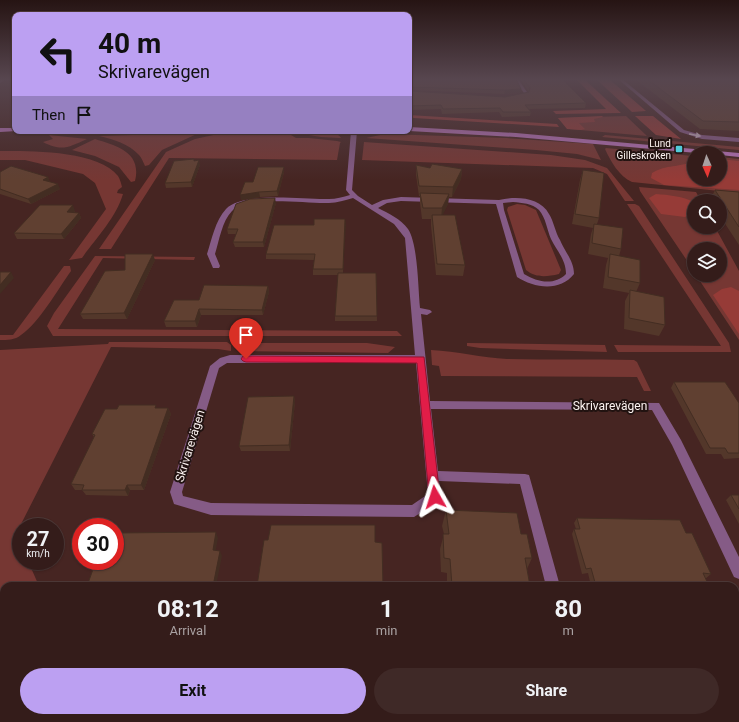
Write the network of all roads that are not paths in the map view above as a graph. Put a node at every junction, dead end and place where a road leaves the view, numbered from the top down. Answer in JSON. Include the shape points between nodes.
{"nodes":[{"id":1,"x":660,"y":113,"type":"edge"},
{"id":2,"x":412,"y":129,"type":"edge"},
{"id":3,"x":0,"y":130,"type":"edge"},
{"id":4,"x":12,"y":130,"type":"edge"},
{"id":5,"x":354,"y":134,"type":"edge"},
{"id":6,"x":739,"y":140,"type":"edge"},
{"id":7,"x":739,"y":154,"type":"edge"},
{"id":8,"x":354,"y":196,"type":"junction"},
{"id":9,"x":500,"y":202,"type":"junction"},
{"id":10,"x":372,"y":208,"type":"junction"},
{"id":11,"x":216,"y":266,"type":"dead end"},
{"id":12,"x":416,"y":310,"type":"junction"},
{"id":13,"x":427,"y":312,"type":"dead end"},
{"id":14,"x":421,"y":360,"type":"junction"},
{"id":15,"x":426,"y":406,"type":"junction"},
{"id":16,"x":432,"y":476,"type":"junction"},
{"id":17,"x":739,"y":572,"type":"edge"},
{"id":18,"x":552,"y":582,"type":"edge"}],
"edges":[{"from":1,"to":6,"type":"street","one_way":true,"via":[[682,131],[700,137]]},
{"from":2,"to":7,"type":"street","via":[[516,134]]},
{"from":3,"to":4,"type":"street"},
{"from":5,"to":8,"type":"street","via":[[349,185]]},
{"from":8,"to":10,"type":"street","name":"Skrivarevägen"},
{"from":8,"to":11,"type":"street","via":[[332,201],[256,200],[231,208],[225,215],[211,254]]},
{"from":9,"to":9,"type":"street","via":[[500,210],[520,275],[540,283],[563,282],[568,278],[569,266],[542,209],[533,202]]},
{"from":9,"to":10,"type":"street","via":[[401,199],[385,201]]},
{"from":10,"to":12,"type":"street","name":"Skrivarevägen","via":[[396,220],[407,232]]},
{"from":12,"to":13,"type":"street"},
{"from":12,"to":14,"type":"street","name":"Skrivarevägen"},
{"from":14,"to":15,"type":"street","name":"Skrivarevägen"},
{"from":14,"to":16,"type":"street","name":"Skrivarevägen","via":[[224,360],[215,366],[176,492],[178,500],[211,509],[414,511],[435,497]]},
{"from":15,"to":16,"type":"street","name":"Skrivarevägen"},
{"from":15,"to":17,"type":"street","name":"Skrivarevägen","via":[[655,406],[677,442]]},
{"from":16,"to":18,"type":"street","via":[[525,479]]}]}
